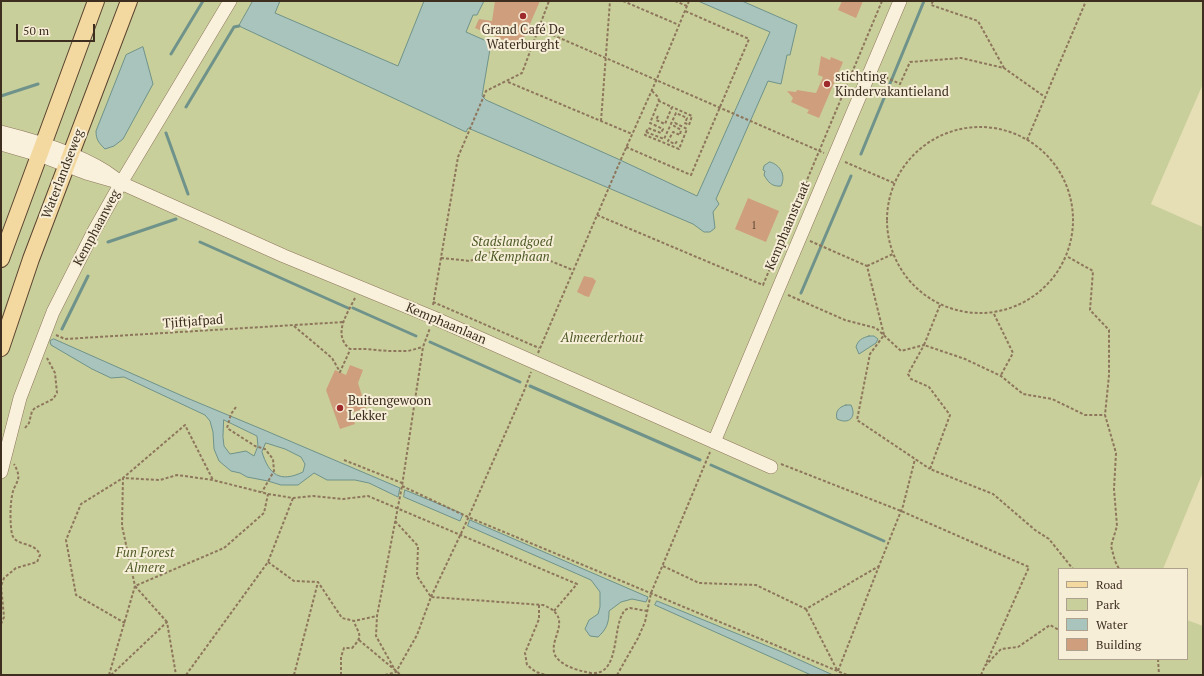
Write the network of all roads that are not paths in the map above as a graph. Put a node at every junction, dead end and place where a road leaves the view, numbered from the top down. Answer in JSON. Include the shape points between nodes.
{"nodes":[{"id":1,"x":96,"y":1,"type":"edge"},
{"id":2,"x":129,"y":1,"type":"edge"},
{"id":3,"x":230,"y":1,"type":"edge"},
{"id":4,"x":900,"y":1,"type":"edge"},
{"id":5,"x":1,"y":132,"type":"edge"},
{"id":6,"x":1,"y":144,"type":"edge"},
{"id":7,"x":41,"y":150,"type":"junction"},
{"id":8,"x":68,"y":160,"type":"junction"},
{"id":9,"x":121,"y":183,"type":"junction"},
{"id":10,"x":1,"y":258,"type":"edge"},
{"id":11,"x":1,"y":348,"type":"edge"},
{"id":12,"x":714,"y":442,"type":"junction"},
{"id":13,"x":769,"y":466,"type":"road end"},
{"id":14,"x":1,"y":472,"type":"edge"}],
"edges":[{"from":1,"to":7,"type":"main road"},
{"from":2,"to":8,"type":"main road","name":"Waterlandseweg"},
{"from":3,"to":9,"type":"street","name":"Kemphaanweg"},
{"from":4,"to":12,"type":"street","name":"Kemphaanstraat"},
{"from":5,"to":7,"type":"street"},
{"from":6,"to":7,"type":"street"},
{"from":7,"to":8,"type":"street","name":"Kemphaanlaan"},
{"from":7,"to":10,"type":"main road"},
{"from":8,"to":9,"type":"street","name":"Kemphaanlaan","via":[[89,162]]},
{"from":8,"to":11,"type":"main road","name":"Waterlandseweg","via":[[30,260]]},
{"from":9,"to":12,"type":"street","name":"Kemphaanlaan"},
{"from":9,"to":14,"type":"street","name":"Kemphaanweg","via":[[53,312],[20,398]]},
{"from":12,"to":13,"type":"street","name":"Kemphaanlaan"}]}
